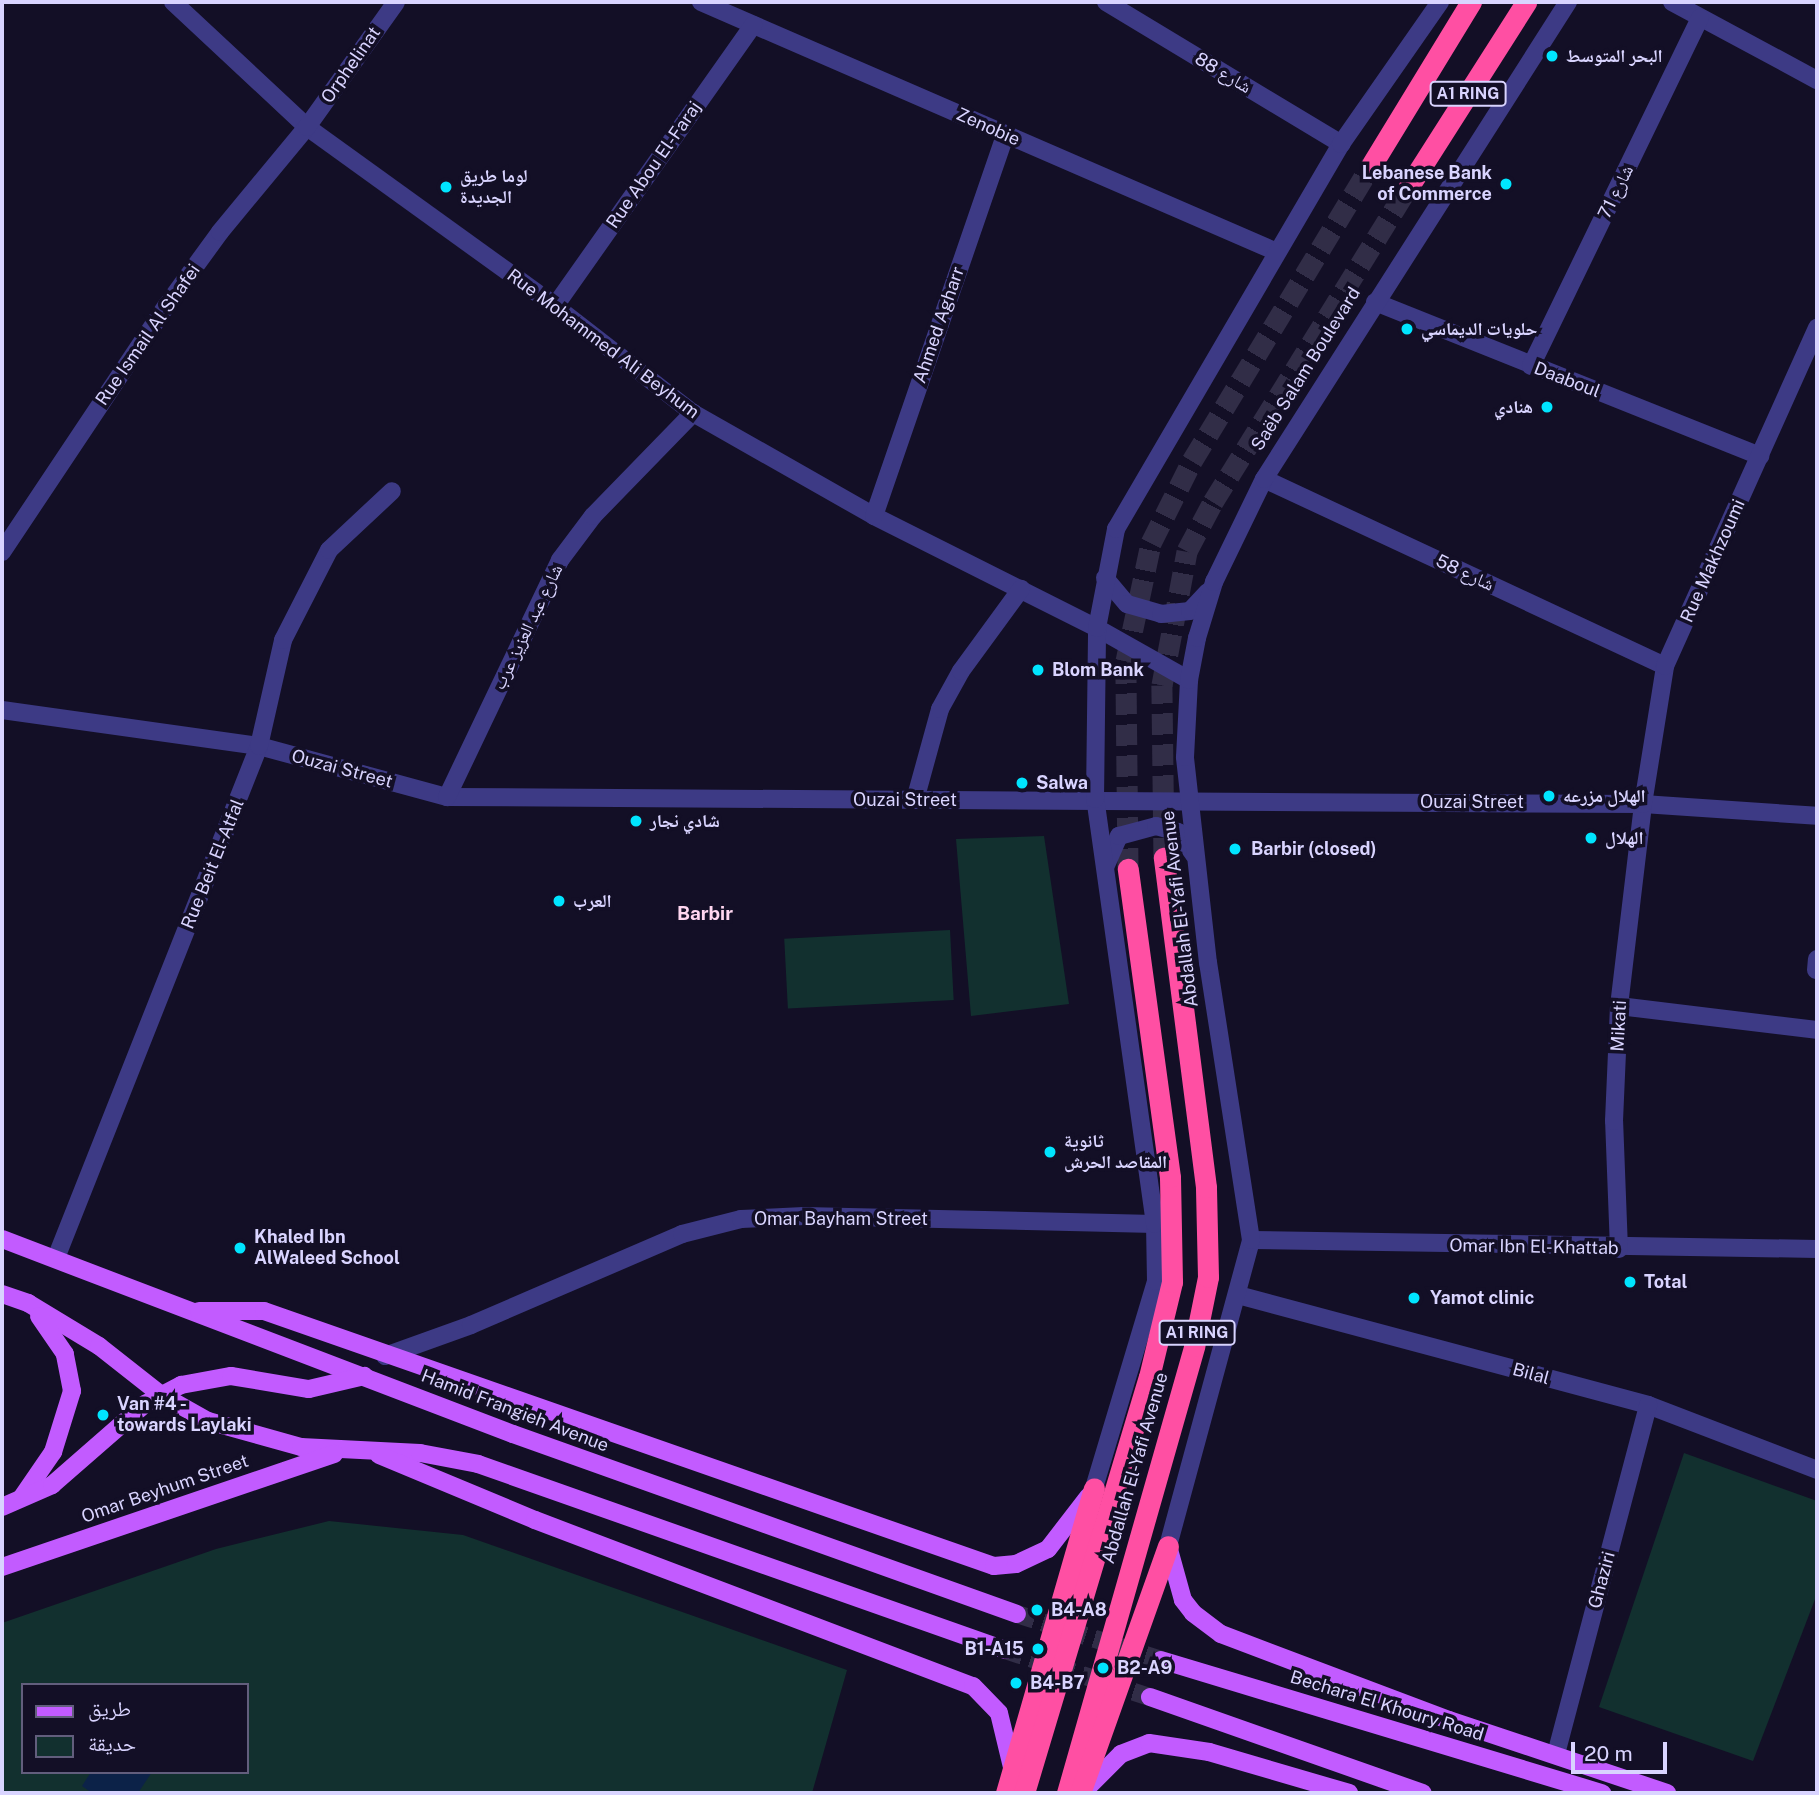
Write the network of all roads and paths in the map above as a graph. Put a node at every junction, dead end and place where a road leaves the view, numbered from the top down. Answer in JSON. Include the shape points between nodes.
{"nodes":[{"id":1,"x":173,"y":2,"type":"edge"},
{"id":2,"x":396,"y":2,"type":"edge"},
{"id":3,"x":701,"y":2,"type":"edge"},
{"id":4,"x":1106,"y":2,"type":"edge"},
{"id":5,"x":1440,"y":2,"type":"edge"},
{"id":6,"x":1471,"y":2,"type":"edge"},
{"id":7,"x":1526,"y":2,"type":"edge"},
{"id":8,"x":1568,"y":2,"type":"edge"},
{"id":9,"x":1672,"y":2,"type":"edge"},
{"id":10,"x":1700,"y":18,"type":"junction"},
{"id":11,"x":753,"y":25,"type":"junction"},
{"id":12,"x":1817,"y":80,"type":"edge"},
{"id":13,"x":307,"y":127,"type":"junction"},
{"id":14,"x":1005,"y":135,"type":"junction"},
{"id":15,"x":1341,"y":145,"type":"junction"},
{"id":16,"x":1372,"y":164,"type":"tunnel mouth"},
{"id":17,"x":1409,"y":186,"type":"tunnel mouth"},
{"id":18,"x":1277,"y":252,"type":"junction"},
{"id":19,"x":1375,"y":302,"type":"junction"},
{"id":20,"x":555,"y":306,"type":"junction"},
{"id":21,"x":1817,"y":328,"type":"edge"},
{"id":22,"x":1531,"y":366,"type":"junction"},
{"id":23,"x":693,"y":413,"type":"junction"},
{"id":24,"x":1760,"y":456,"type":"junction"},
{"id":25,"x":1264,"y":479,"type":"junction"},
{"id":26,"x":393,"y":491,"type":"dead end"},
{"id":27,"x":874,"y":516,"type":"junction"},
{"id":28,"x":2,"y":552,"type":"edge"},
{"id":29,"x":1105,"y":578,"type":"junction"},
{"id":30,"x":1214,"y":582,"type":"junction"},
{"id":31,"x":1021,"y":589,"type":"junction"},
{"id":32,"x":1097,"y":628,"type":"junction"},
{"id":33,"x":1665,"y":666,"type":"junction"},
{"id":34,"x":1189,"y":680,"type":"junction"},
{"id":35,"x":2,"y":710,"type":"edge"},
{"id":36,"x":259,"y":746,"type":"junction"},
{"id":37,"x":447,"y":797,"type":"junction"},
{"id":38,"x":1095,"y":799,"type":"junction"},
{"id":39,"x":1190,"y":799,"type":"junction"},
{"id":40,"x":915,"y":800,"type":"junction"},
{"id":41,"x":1643,"y":804,"type":"junction"},
{"id":42,"x":1817,"y":816,"type":"edge"},
{"id":43,"x":1164,"y":858,"type":"tunnel mouth"},
{"id":44,"x":1196,"y":858,"type":"junction"},
{"id":45,"x":1105,"y":868,"type":"junction"},
{"id":46,"x":1128,"y":869,"type":"tunnel mouth"},
{"id":47,"x":1619,"y":1006,"type":"junction"},
{"id":48,"x":1817,"y":1030,"type":"edge"},
{"id":49,"x":1155,"y":1224,"type":"junction"},
{"id":50,"x":2,"y":1239,"type":"edge"},
{"id":51,"x":1251,"y":1240,"type":"junction"},
{"id":52,"x":1619,"y":1249,"type":"junction"},
{"id":53,"x":1817,"y":1249,"type":"edge"},
{"id":54,"x":57,"y":1258,"type":"junction"},
{"id":55,"x":2,"y":1294,"type":"edge"},
{"id":56,"x":1238,"y":1295,"type":"junction"},
{"id":57,"x":28,"y":1303,"type":"junction"},
{"id":58,"x":197,"y":1311,"type":"junction"},
{"id":59,"x":385,"y":1356,"type":"junction"},
{"id":60,"x":364,"y":1376,"type":"junction"},
{"id":61,"x":160,"y":1394,"type":"junction"},
{"id":62,"x":1648,"y":1405,"type":"junction"},
{"id":63,"x":341,"y":1451,"type":"junction"},
{"id":64,"x":372,"y":1453,"type":"junction"},
{"id":65,"x":1817,"y":1470,"type":"edge"},
{"id":66,"x":1094,"y":1488,"type":"junction"},
{"id":67,"x":10,"y":1504,"type":"edge"},
{"id":68,"x":1168,"y":1546,"type":"junction"},
{"id":69,"x":2,"y":1567,"type":"edge"},
{"id":70,"x":1017,"y":1614,"type":"tunnel mouth"},
{"id":71,"x":1005,"y":1650,"type":"tunnel mouth"},
{"id":72,"x":1161,"y":1660,"type":"tunnel mouth"},
{"id":73,"x":1150,"y":1697,"type":"tunnel mouth"},
{"id":74,"x":1556,"y":1754,"type":"junction"},
{"id":75,"x":1012,"y":1769,"type":"junction"},
{"id":76,"x":1006,"y":1793,"type":"edge"},
{"id":77,"x":1024,"y":1793,"type":"edge"},
{"id":78,"x":1067,"y":1793,"type":"edge"},
{"id":79,"x":1081,"y":1793,"type":"edge"},
{"id":80,"x":1349,"y":1793,"type":"edge"},
{"id":81,"x":1423,"y":1793,"type":"edge"},
{"id":82,"x":1602,"y":1793,"type":"edge"},
{"id":83,"x":1667,"y":1793,"type":"edge"}],
"edges":[{"from":1,"to":13,"type":"street","name":"Rue Mohammed Ali Beyhum"},
{"from":2,"to":13,"type":"street","name":"Orphelinat"},
{"from":3,"to":11,"type":"street","name":"Zenobie"},
{"from":4,"to":15,"type":"street","name":"شارع 88"},
{"from":5,"to":15,"type":"street"},
{"from":6,"to":16,"type":"highway","number":"A1 RING"},
{"from":7,"to":17,"type":"highway","number":"A1 RING"},
{"from":8,"to":19,"type":"street","name":"Saëb Salam Boulevard"},
{"from":9,"to":10,"type":"street"},
{"from":10,"to":12,"type":"street"},
{"from":10,"to":22,"type":"street","name":"شارع 71"},
{"from":11,"to":14,"type":"street","name":"Zenobie"},
{"from":11,"to":20,"type":"street","name":"Rue Abou El-Faraj"},
{"from":13,"to":20,"type":"street","name":"Rue Mohammed Ali Beyhum"},
{"from":13,"to":28,"type":"street","name":"Rue Ismail Al Shafei","via":[[167,305]]},
{"from":14,"to":18,"type":"street","name":"Zenobie"},
{"from":14,"to":27,"type":"street","name":"Ahmed Agharr"},
{"from":15,"to":18,"type":"street"},
{"from":18,"to":29,"type":"street","via":[[1116,529]]},
{"from":19,"to":22,"type":"street","name":"Daaboul"},
{"from":19,"to":25,"type":"street","name":"Saëb Salam Boulevard"},
{"from":20,"to":23,"type":"street","name":"Rue Mohammed Ali Beyhum"},
{"from":21,"to":24,"type":"street","name":"Rue Makhzoumi"},
{"from":22,"to":24,"type":"street","name":"Daaboul"},
{"from":23,"to":27,"type":"street","name":"Rue Mohammed Ali Beyhum"},
{"from":23,"to":37,"type":"street","name":"شارع عبد العزيز عرب","via":[[593,516],[560,560]]},
{"from":24,"to":33,"type":"street","name":"Rue Makhzoumi"},
{"from":25,"to":30,"type":"street","name":"Saëb Salam Boulevard"},
{"from":25,"to":33,"type":"street","name":"شارع 58"},
{"from":26,"to":36,"type":"street","name":"Rue Beit El-Atfal","via":[[329,550],[314,573],[283,640]]},
{"from":27,"to":31,"type":"street","name":"Rue Mohammed Ali Beyhum"},
{"from":29,"to":30,"type":"street","via":[[1127,604],[1176,615],[1203,600]]},
{"from":29,"to":32,"type":"street"},
{"from":30,"to":34,"type":"street","name":"Saëb Salam Boulevard"},
{"from":31,"to":32,"type":"street","name":"Rue Mohammed Ali Beyhum"},
{"from":31,"to":40,"type":"street","via":[[961,671],[940,709]]},
{"from":32,"to":34,"type":"street","name":"Rue Mohammed Ali Beyhum"},
{"from":32,"to":38,"type":"street"},
{"from":33,"to":41,"type":"street","name":"Rue Makhzoumi"},
{"from":34,"to":39,"type":"street","name":"Saëb Salam Boulevard","via":[[1185,757]]},
{"from":35,"to":36,"type":"street","name":"Ouzai Street"},
{"from":36,"to":37,"type":"street","name":"Ouzai Street"},
{"from":36,"to":54,"type":"street","name":"Rue Beit El-Atfal"},
{"from":37,"to":40,"type":"street","name":"Ouzai Street"},
{"from":38,"to":39,"type":"street","name":"Ouzai Street"},
{"from":38,"to":40,"type":"street","name":"Ouzai Street"},
{"from":38,"to":45,"type":"street","name":"Abdallah El-Yafi Avenue"},
{"from":39,"to":41,"type":"street","name":"Ouzai Street"},
{"from":39,"to":44,"type":"street","name":"Abdallah El-Yafi Avenue"},
{"from":41,"to":42,"type":"street","name":"Ouzai Street"},
{"from":41,"to":47,"type":"street","name":"Mikati"},
{"from":43,"to":78,"type":"highway","name":"Abdallah El-Yafi Avenue","number":"A1 RING","via":[[1206,1187],[1208,1277],[1194,1346]]},
{"from":44,"to":45,"type":"street","via":[[1178,832],[1156,826],[1119,836]]},
{"from":44,"to":51,"type":"street","name":"Abdallah El-Yafi Avenue"},
{"from":45,"to":49,"type":"street","name":"Abdallah El-Yafi Avenue"},
{"from":46,"to":77,"type":"highway","name":"Abdallah El-Yafi Avenue","number":"A1 RING","via":[[1170,1177],[1172,1282],[1149,1377]]},
{"from":47,"to":48,"type":"street"},
{"from":47,"to":52,"type":"street","name":"Mikati","via":[[1615,1121]]},
{"from":49,"to":59,"type":"street","name":"Omar Bayham Street","via":[[804,1216],[741,1219],[682,1234],[471,1325]]},
{"from":49,"to":66,"type":"street","name":"Abdallah El-Yafi Avenue","via":[[1156,1280]]},
{"from":50,"to":54,"type":"main road","name":"Hamid Frangieh Avenue"},
{"from":51,"to":52,"type":"street","name":"Omar Ibn El-Khattab"},
{"from":51,"to":56,"type":"street","name":"Abdallah El-Yafi Avenue"},
{"from":52,"to":53,"type":"street","name":"Omar Ibn El-Khattab"},
{"from":54,"to":58,"type":"main road","name":"Hamid Frangieh Avenue"},
{"from":55,"to":57,"type":"main road"},
{"from":56,"to":62,"type":"street","name":"Bilal"},
{"from":56,"to":68,"type":"street","name":"Abdallah El-Yafi Avenue"},
{"from":57,"to":61,"type":"main road","via":[[99,1346]]},
{"from":57,"to":67,"type":"main road","via":[[65,1353],[72,1391],[53,1451]]},
{"from":58,"to":59,"type":"main road","via":[[264,1311]]},
{"from":58,"to":60,"type":"main road","name":"Hamid Frangieh Avenue"},
{"from":59,"to":66,"type":"main road","via":[[534,1402],[995,1566],[1016,1564],[1048,1549]]},
{"from":60,"to":61,"type":"main road","via":[[309,1389],[232,1376],[205,1377]]},
{"from":60,"to":70,"type":"main road","name":"Hamid Frangieh Avenue"},
{"from":61,"to":63,"type":"main road","via":[[208,1421],[255,1437]]},
{"from":61,"to":67,"type":"main road","via":[[52,1485]]},
{"from":62,"to":65,"type":"street","name":"Bilal"},
{"from":62,"to":74,"type":"street","name":"Ghaziri"},
{"from":63,"to":64,"type":"main road"},
{"from":63,"to":69,"type":"main road","name":"Omar Beyhum Street"},
{"from":64,"to":71,"type":"main road","via":[[420,1453],[478,1464]]},
{"from":64,"to":75,"type":"main road","via":[[535,1520],[973,1686],[1002,1721]]},
{"from":66,"to":75,"type":"highway"},
{"from":68,"to":74,"type":"main road","via":[[1183,1600],[1222,1634],[1449,1720]]},
{"from":68,"to":79,"type":"highway"},
{"from":72,"to":82,"type":"main road","name":"Bechara El Khoury Road"},
{"from":73,"to":81,"type":"main road"},
{"from":74,"to":83,"type":"main road"},
{"from":75,"to":76,"type":"highway"},
{"from":79,"to":80,"type":"main road","via":[[1121,1754],[1149,1742],[1209,1752]]}]}
